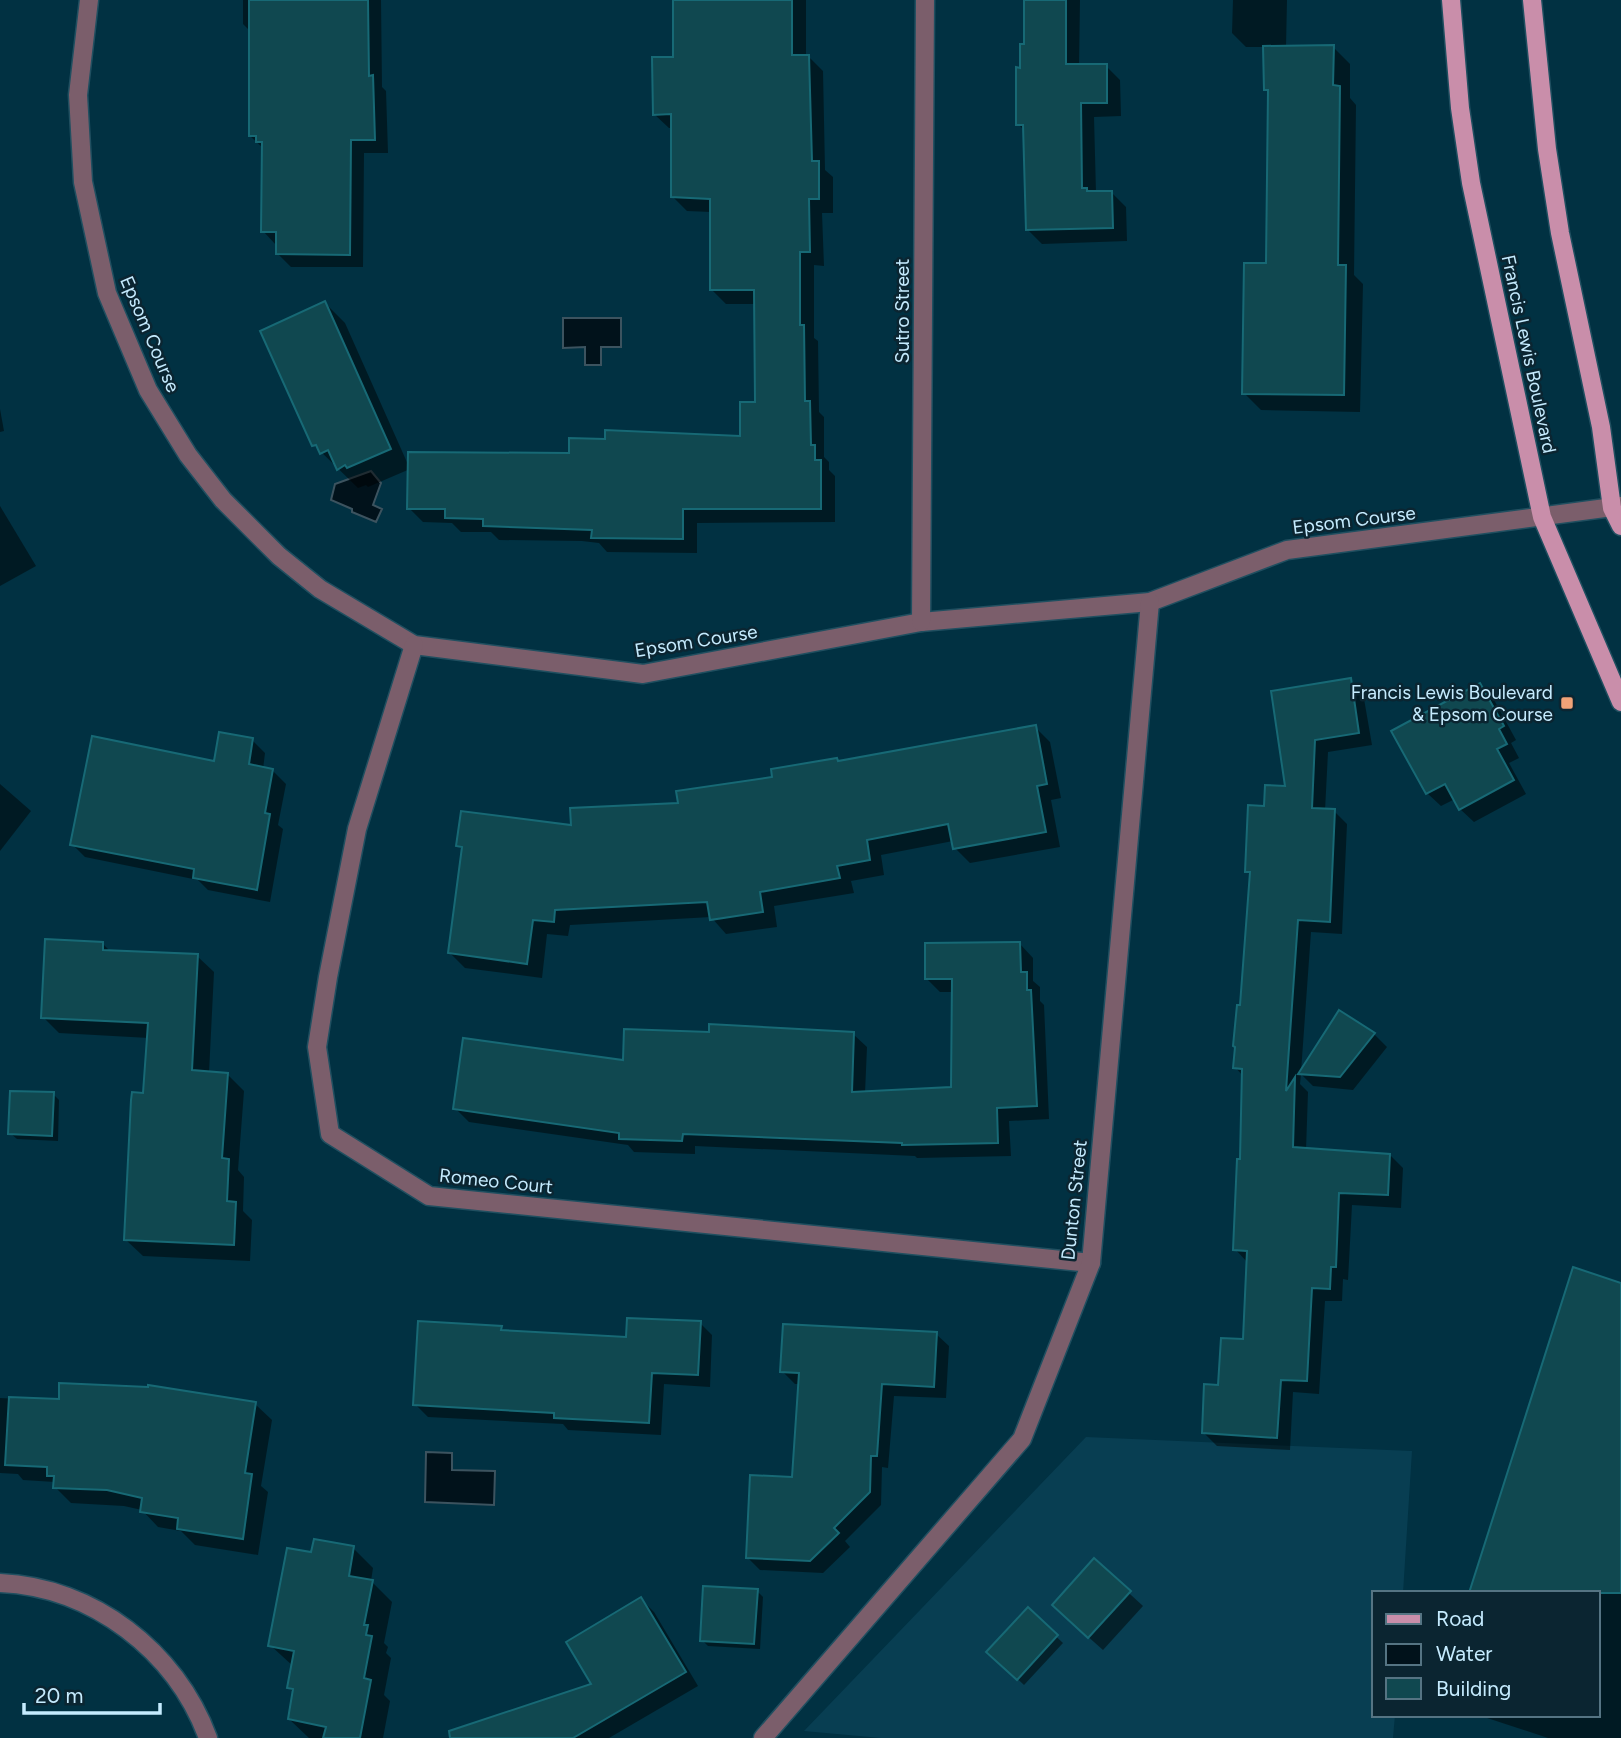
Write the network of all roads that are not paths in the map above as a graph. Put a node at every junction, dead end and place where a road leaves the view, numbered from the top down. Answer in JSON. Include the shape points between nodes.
{"nodes":[{"id":1,"x":89,"y":0,"type":"edge"},
{"id":2,"x":925,"y":0,"type":"edge"},
{"id":3,"x":1451,"y":0,"type":"edge"},
{"id":4,"x":1532,"y":0,"type":"edge"},
{"id":5,"x":1617,"y":507,"type":"edge"},
{"id":6,"x":1542,"y":517,"type":"junction"},
{"id":7,"x":1621,"y":526,"type":"edge"},
{"id":8,"x":1150,"y":602,"type":"junction"},
{"id":9,"x":921,"y":622,"type":"junction"},
{"id":10,"x":414,"y":645,"type":"junction"},
{"id":11,"x":1621,"y":702,"type":"edge"},
{"id":12,"x":1091,"y":1263,"type":"junction"},
{"id":13,"x":0,"y":1583,"type":"edge"},
{"id":14,"x":208,"y":1738,"type":"edge"},
{"id":15,"x":763,"y":1738,"type":"edge"}],
"edges":[{"from":1,"to":10,"type":"street","name":"Epsom Course","via":[[79,96],[83,182],[107,293],[148,390],[188,455],[223,500],[279,556],[320,589]]},
{"from":2,"to":9,"type":"street","name":"Sutro Street"},
{"from":3,"to":6,"type":"main road","name":"Francis Lewis Boulevard","via":[[1471,183]]},
{"from":4,"to":5,"type":"main road","via":[[1560,233]]},
{"from":5,"to":6,"type":"street","name":"Epsom Course"},
{"from":5,"to":7,"type":"main road"},
{"from":6,"to":8,"type":"street","name":"Epsom Course","via":[[1287,550]]},
{"from":6,"to":11,"type":"main road","name":"Francis Lewis Boulevard"},
{"from":8,"to":9,"type":"street","name":"Epsom Course"},
{"from":8,"to":12,"type":"street","name":"Dunton Street"},
{"from":9,"to":10,"type":"street","name":"Epsom Course","via":[[643,674]]},
{"from":10,"to":12,"type":"street","name":"Romeo Court","via":[[357,829],[328,977],[317,1047],[330,1135],[429,1195]]},
{"from":12,"to":15,"type":"street","name":"Dunton Street","via":[[1022,1439]]},
{"from":13,"to":14,"type":"street","via":[[28,1584],[86,1604],[119,1622],[158,1655],[197,1710]]}]}
